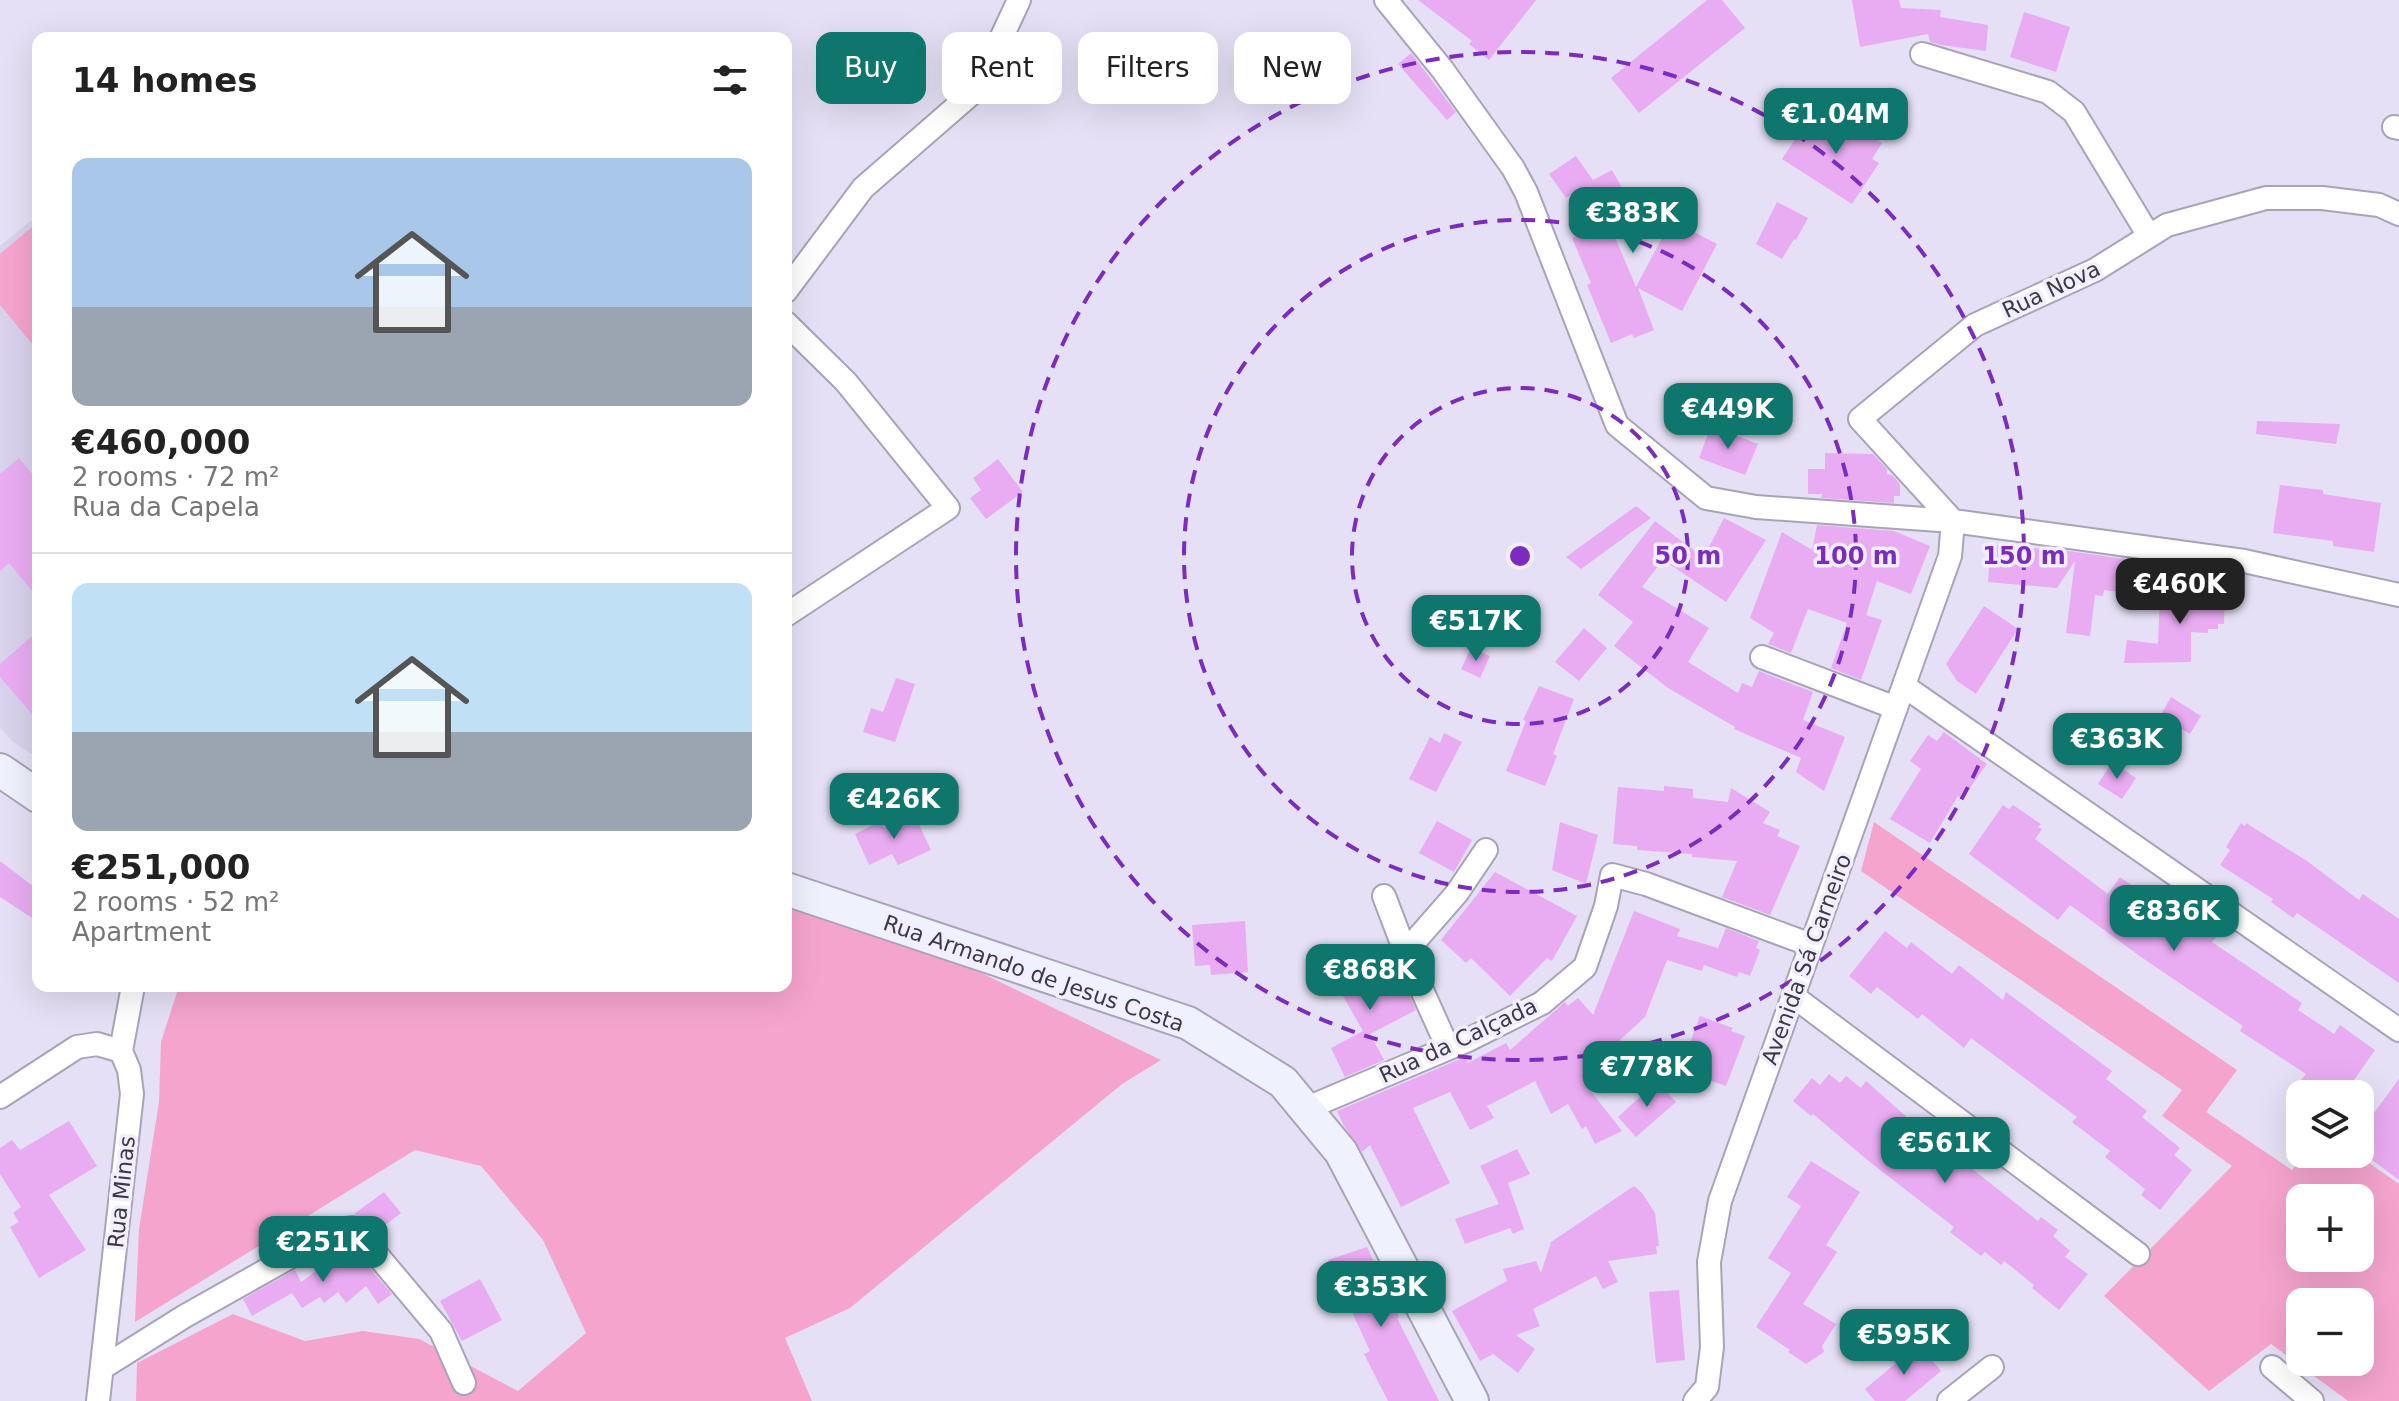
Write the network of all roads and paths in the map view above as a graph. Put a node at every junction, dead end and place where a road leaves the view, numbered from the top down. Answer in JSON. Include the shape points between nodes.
{"nodes":[{"id":1,"x":1019,"y":0,"type":"edge"},
{"id":2,"x":1386,"y":0,"type":"edge"},
{"id":3,"x":1922,"y":54,"type":"dead end"},
{"id":4,"x":2399,"y":214,"type":"edge"},
{"id":5,"x":2149,"y":236,"type":"junction"},
{"id":6,"x":792,"y":283,"type":"edge"},
{"id":7,"x":792,"y":329,"type":"edge"},
{"id":8,"x":1953,"y":521,"type":"junction"},
{"id":9,"x":2399,"y":595,"type":"edge"},
{"id":10,"x":792,"y":611,"type":"edge"},
{"id":11,"x":1762,"y":657,"type":"dead end"},
{"id":12,"x":1900,"y":697,"type":"junction"},
{"id":13,"x":0,"y":770,"type":"edge"},
{"id":14,"x":32,"y":792,"type":"edge"},
{"id":15,"x":1486,"y":850,"type":"dead end"},
{"id":16,"x":792,"y":891,"type":"edge"},
{"id":17,"x":1384,"y":896,"type":"dead end"},
{"id":18,"x":1811,"y":945,"type":"junction"},
{"id":19,"x":1408,"y":959,"type":"junction"},
{"id":20,"x":132,"y":992,"type":"edge"},
{"id":21,"x":1793,"y":996,"type":"junction"},
{"id":22,"x":2399,"y":1030,"type":"edge"},
{"id":23,"x":1448,"y":1048,"type":"junction"},
{"id":24,"x":121,"y":1051,"type":"junction"},
{"id":25,"x":0,"y":1097,"type":"edge"},
{"id":26,"x":1305,"y":1109,"type":"junction"},
{"id":27,"x":2138,"y":1254,"type":"dead end"},
{"id":28,"x":1992,"y":1367,"type":"dead end"},
{"id":29,"x":2272,"y":1367,"type":"dead end"},
{"id":30,"x":102,"y":1368,"type":"junction"},
{"id":31,"x":464,"y":1383,"type":"dead end"},
{"id":32,"x":98,"y":1401,"type":"edge"},
{"id":33,"x":1472,"y":1401,"type":"edge"},
{"id":34,"x":1695,"y":1401,"type":"edge"},
{"id":35,"x":1949,"y":1401,"type":"edge"},
{"id":36,"x":2312,"y":1401,"type":"edge"}],
"edges":[{"from":1,"to":6,"type":"street","via":[[978,88],[863,188]]},
{"from":2,"to":8,"type":"street","via":[[1513,168],[1617,425],[1706,498],[1756,507]]},
{"from":3,"to":5,"type":"street","via":[[2048,92],[2074,112]]},
{"from":4,"to":5,"type":"street","name":"Rua Nova","via":[[2379,205],[2322,198],[2266,198],[2167,225]]},
{"from":5,"to":8,"type":"street","name":"Rua Nova","via":[[2095,270],[1975,325],[1860,419]]},
{"from":7,"to":10,"type":"street","via":[[846,382],[948,508]]},
{"from":8,"to":9,"type":"street","via":[[2244,561]]},
{"from":8,"to":12,"type":"street","name":"Avenida Sá Carneiro","via":[[1950,556]]},
{"from":11,"to":12,"type":"street"},
{"from":12,"to":18,"type":"street","name":"Avenida Sá Carneiro"},
{"from":12,"to":22,"type":"street"},
{"from":13,"to":14,"type":"street"},
{"from":15,"to":19,"type":"street","via":[[1409,948]]},
{"from":16,"to":26,"type":"street","name":"Rua Armando de Jesus Costa","via":[[1188,1023],[1283,1082]]},
{"from":17,"to":19,"type":"street"},
{"from":18,"to":21,"type":"street","name":"Avenida Sá Carneiro"},
{"from":18,"to":23,"type":"street","name":"Rua da Calçada","via":[[1612,875],[1585,967],[1542,1003]]},
{"from":19,"to":23,"type":"street"},
{"from":20,"to":24,"type":"street","name":"Rua Minas"},
{"from":21,"to":27,"type":"street"},
{"from":21,"to":34,"type":"street","name":"Avenida Sá Carneiro","via":[[1720,1201],[1709,1262],[1711,1361],[1707,1387]]},
{"from":23,"to":26,"type":"street","name":"Rua da Calçada"},
{"from":24,"to":25,"type":"street","via":[[97,1044],[77,1047]]},
{"from":24,"to":30,"type":"street","name":"Rua Minas","via":[[132,1094]]},
{"from":26,"to":33,"type":"street","name":"Rua Armando de Jesus Costa","via":[[1341,1152]]},
{"from":28,"to":35,"type":"street"},
{"from":29,"to":36,"type":"street"},
{"from":30,"to":31,"type":"street","via":[[338,1230],[352,1228],[441,1331]]},
{"from":30,"to":32,"type":"street","name":"Rua Minas"}]}
